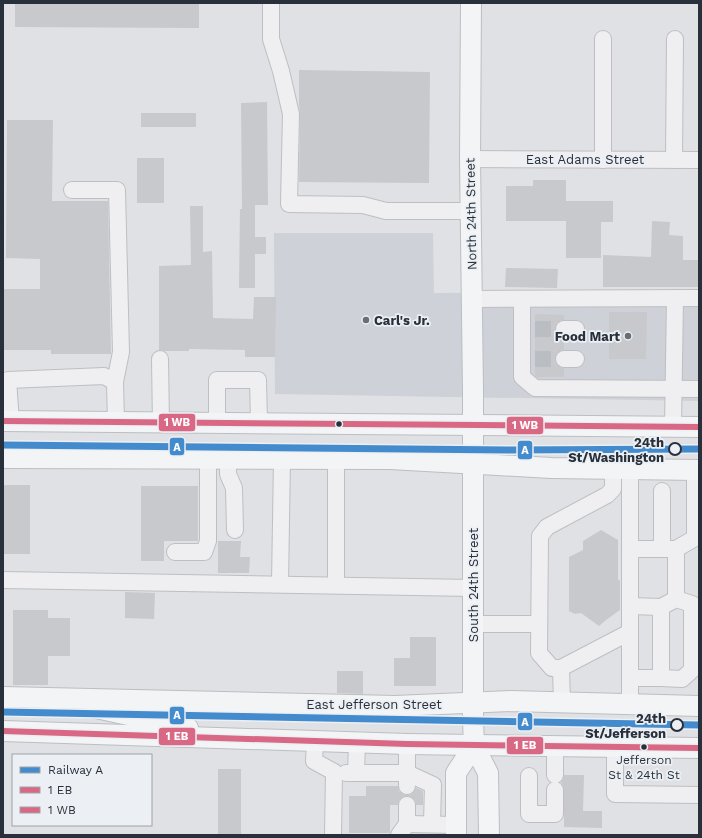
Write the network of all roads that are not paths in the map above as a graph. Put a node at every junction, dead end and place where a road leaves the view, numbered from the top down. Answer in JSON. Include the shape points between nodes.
{"nodes":[{"id":1,"x":271,"y":3,"type":"edge"},
{"id":2,"x":470,"y":3,"type":"edge"},
{"id":3,"x":603,"y":39,"type":"dead end"},
{"id":4,"x":675,"y":39,"type":"dead end"},
{"id":5,"x":470,"y":159,"type":"junction"},
{"id":6,"x":603,"y":160,"type":"junction"},
{"id":7,"x":674,"y":160,"type":"junction"},
{"id":8,"x":699,"y":160,"type":"edge"},
{"id":9,"x":72,"y":190,"type":"dead end"},
{"id":10,"x":471,"y":211,"type":"junction"},
{"id":11,"x":675,"y":298,"type":"junction"},
{"id":12,"x":699,"y":298,"type":"edge"},
{"id":13,"x":472,"y":299,"type":"junction"},
{"id":14,"x":522,"y":299,"type":"junction"},
{"id":15,"x":160,"y":359,"type":"dead end"},
{"id":16,"x":6,"y":377,"type":"edge"},
{"id":17,"x":115,"y":382,"type":"junction"},
{"id":18,"x":674,"y":389,"type":"junction"},
{"id":19,"x":699,"y":389,"type":"edge"},
{"id":20,"x":7,"y":422,"type":"edge"},
{"id":21,"x":116,"y":422,"type":"junction"},
{"id":22,"x":161,"y":423,"type":"junction"},
{"id":23,"x":217,"y":423,"type":"junction"},
{"id":24,"x":259,"y":423,"type":"junction"},
{"id":25,"x":473,"y":425,"type":"junction"},
{"id":26,"x":673,"y":427,"type":"junction"},
{"id":27,"x":699,"y":427,"type":"edge"},
{"id":28,"x":3,"y":458,"type":"edge"},
{"id":29,"x":218,"y":458,"type":"junction"},
{"id":30,"x":282,"y":459,"type":"junction"},
{"id":31,"x":336,"y":459,"type":"junction"},
{"id":32,"x":473,"y":464,"type":"junction"},
{"id":33,"x":621,"y":469,"type":"junction"},
{"id":34,"x":697,"y":470,"type":"edge"},
{"id":35,"x":662,"y":491,"type":"dead end"},
{"id":36,"x":607,"y":495,"type":"junction"},
{"id":37,"x":630,"y":517,"type":"junction"},
{"id":38,"x":234,"y":530,"type":"dead end"},
{"id":39,"x":630,"y":549,"type":"junction"},
{"id":40,"x":669,"y":549,"type":"junction"},
{"id":41,"x":175,"y":552,"type":"dead end"},
{"id":42,"x":3,"y":580,"type":"edge"},
{"id":43,"x":280,"y":584,"type":"junction"},
{"id":44,"x":336,"y":585,"type":"junction"},
{"id":45,"x":473,"y":588,"type":"junction"},
{"id":46,"x":676,"y":599,"type":"junction"},
{"id":47,"x":630,"y":606,"type":"junction"},
{"id":48,"x":661,"y":607,"type":"junction"},
{"id":49,"x":473,"y":624,"type":"junction"},
{"id":50,"x":539,"y":624,"type":"junction"},
{"id":51,"x":630,"y":632,"type":"junction"},
{"id":52,"x":561,"y":668,"type":"junction"},
{"id":53,"x":630,"y":678,"type":"junction"},
{"id":54,"x":661,"y":678,"type":"junction"},
{"id":55,"x":3,"y":697,"type":"edge"},
{"id":56,"x":49,"y":698,"type":"junction"},
{"id":57,"x":562,"y":702,"type":"junction"},
{"id":58,"x":473,"y":703,"type":"junction"},
{"id":59,"x":630,"y":704,"type":"junction"},
{"id":60,"x":699,"y":706,"type":"edge"},
{"id":61,"x":3,"y":731,"type":"edge"},
{"id":62,"x":239,"y":739,"type":"junction"},
{"id":63,"x":315,"y":742,"type":"junction"},
{"id":64,"x":357,"y":743,"type":"junction"},
{"id":65,"x":407,"y":744,"type":"junction"},
{"id":66,"x":474,"y":746,"type":"junction"},
{"id":67,"x":555,"y":746,"type":"junction"},
{"id":68,"x":615,"y":747,"type":"junction"},
{"id":69,"x":699,"y":748,"type":"edge"},
{"id":70,"x":334,"y":772,"type":"junction"},
{"id":71,"x":356,"y":773,"type":"junction"},
{"id":72,"x":529,"y":776,"type":"dead end"},
{"id":73,"x":407,"y":780,"type":"junction"},
{"id":74,"x":699,"y":795,"type":"edge"},
{"id":75,"x":407,"y":805,"type":"dead end"},
{"id":76,"x":432,"y":824,"type":"junction"},
{"id":77,"x":403,"y":830,"type":"edge"},
{"id":78,"x":456,"y":830,"type":"edge"},
{"id":79,"x":333,"y":835,"type":"edge"},
{"id":80,"x":489,"y":835,"type":"edge"}],
"edges":[{"from":1,"to":10,"type":"street","via":[[271,39],[291,114],[289,204],[363,205],[386,211]]},
{"from":2,"to":5,"type":"main road","name":"North 24th Street"},
{"from":3,"to":6,"type":"street"},
{"from":4,"to":7,"type":"street"},
{"from":5,"to":6,"type":"street","name":"East Adams Street"},
{"from":5,"to":10,"type":"main road","name":"North 24th Street"},
{"from":6,"to":7,"type":"street","name":"East Adams Street"},
{"from":7,"to":8,"type":"street","name":"East Adams Street"},
{"from":9,"to":17,"type":"street","via":[[117,190],[121,352]]},
{"from":10,"to":13,"type":"main road","name":"North 24th Street"},
{"from":11,"to":12,"type":"street"},
{"from":11,"to":14,"type":"street"},
{"from":11,"to":18,"type":"street"},
{"from":13,"to":14,"type":"street"},
{"from":13,"to":25,"type":"main road","name":"North 24th Street"},
{"from":14,"to":18,"type":"street","via":[[528,329],[528,358],[522,377],[535,388]]},
{"from":15,"to":22,"type":"street"},
{"from":16,"to":17,"type":"street","via":[[104,376]]},
{"from":16,"to":20,"type":"street"},
{"from":17,"to":21,"type":"street"},
{"from":18,"to":19,"type":"street"},
{"from":18,"to":26,"type":"street"},
{"from":20,"to":21,"type":"main road"},
{"from":21,"to":22,"type":"main road"},
{"from":22,"to":23,"type":"main road"},
{"from":23,"to":24,"type":"main road"},
{"from":23,"to":24,"type":"street","via":[[217,380],[258,380]]},
{"from":24,"to":25,"type":"main road"},
{"from":25,"to":26,"type":"main road"},
{"from":25,"to":32,"type":"main road","name":"South 24th Street"},
{"from":26,"to":27,"type":"main road"},
{"from":28,"to":29,"type":"main road"},
{"from":29,"to":30,"type":"main road"},
{"from":29,"to":38,"type":"street","via":[[234,488]]},
{"from":29,"to":41,"type":"street","via":[[208,541],[204,552]]},
{"from":30,"to":31,"type":"main road"},
{"from":30,"to":43,"type":"street"},
{"from":31,"to":32,"type":"main road"},
{"from":31,"to":44,"type":"street"},
{"from":32,"to":33,"type":"main road"},
{"from":32,"to":45,"type":"main road","name":"South 24th Street"},
{"from":33,"to":34,"type":"main road"},
{"from":33,"to":36,"type":"street","via":[[613,489]]},
{"from":33,"to":37,"type":"street"},
{"from":34,"to":40,"type":"street","via":[[695,538]]},
{"from":35,"to":40,"type":"street"},
{"from":36,"to":37,"type":"street"},
{"from":36,"to":50,"type":"street","via":[[547,527],[540,536]]},
{"from":37,"to":39,"type":"street"},
{"from":39,"to":40,"type":"street"},
{"from":39,"to":47,"type":"street"},
{"from":40,"to":46,"type":"street"},
{"from":42,"to":43,"type":"street"},
{"from":43,"to":44,"type":"street"},
{"from":44,"to":45,"type":"street"},
{"from":45,"to":49,"type":"main road","name":"South 24th Street"},
{"from":46,"to":48,"type":"street"},
{"from":46,"to":54,"type":"street","via":[[692,604],[692,670],[682,679]]},
{"from":47,"to":48,"type":"street"},
{"from":47,"to":51,"type":"street"},
{"from":48,"to":54,"type":"street"},
{"from":49,"to":50,"type":"street"},
{"from":49,"to":58,"type":"main road","name":"South 24th Street"},
{"from":50,"to":52,"type":"street","via":[[539,653],[552,668]]},
{"from":51,"to":52,"type":"street"},
{"from":51,"to":53,"type":"street"},
{"from":52,"to":57,"type":"street"},
{"from":53,"to":54,"type":"street"},
{"from":53,"to":59,"type":"street"},
{"from":55,"to":56,"type":"main road","name":"East Jefferson Street"},
{"from":56,"to":58,"type":"main road","name":"East Jefferson Street","via":[[395,706]]},
{"from":56,"to":62,"type":"main road","name":"East Jefferson Street"},
{"from":57,"to":58,"type":"main road","name":"East Jefferson Street"},
{"from":57,"to":59,"type":"main road","name":"East Jefferson Street"},
{"from":58,"to":66,"type":"main road","name":"South 24th Street"},
{"from":59,"to":60,"type":"main road","name":"East Jefferson Street"},
{"from":61,"to":62,"type":"main road","name":"East Jefferson Street"},
{"from":62,"to":63,"type":"main road","name":"East Jefferson Street"},
{"from":63,"to":64,"type":"main road","name":"East Jefferson Street"},
{"from":63,"to":70,"type":"street","via":[[314,761]]},
{"from":64,"to":65,"type":"main road","name":"East Jefferson Street"},
{"from":64,"to":71,"type":"street"},
{"from":65,"to":66,"type":"main road","name":"East Jefferson Street"},
{"from":65,"to":73,"type":"street"},
{"from":66,"to":67,"type":"main road","name":"East Jefferson Street"},
{"from":66,"to":78,"type":"main road","via":[[456,773]]},
{"from":66,"to":80,"type":"main road","name":"South 24th Street","via":[[488,774]]},
{"from":67,"to":68,"type":"main road","name":"East Jefferson Street"},
{"from":67,"to":72,"type":"street","via":[[555,814],[529,814]]},
{"from":68,"to":69,"type":"main road","name":"East Jefferson Street"},
{"from":68,"to":74,"type":"street","via":[[615,794]]},
{"from":70,"to":71,"type":"street"},
{"from":70,"to":79,"type":"street"},
{"from":71,"to":73,"type":"street"},
{"from":73,"to":76,"type":"street","via":[[433,785]]},
{"from":75,"to":77,"type":"street"},
{"from":76,"to":77,"type":"street"},
{"from":76,"to":78,"type":"street"}]}
